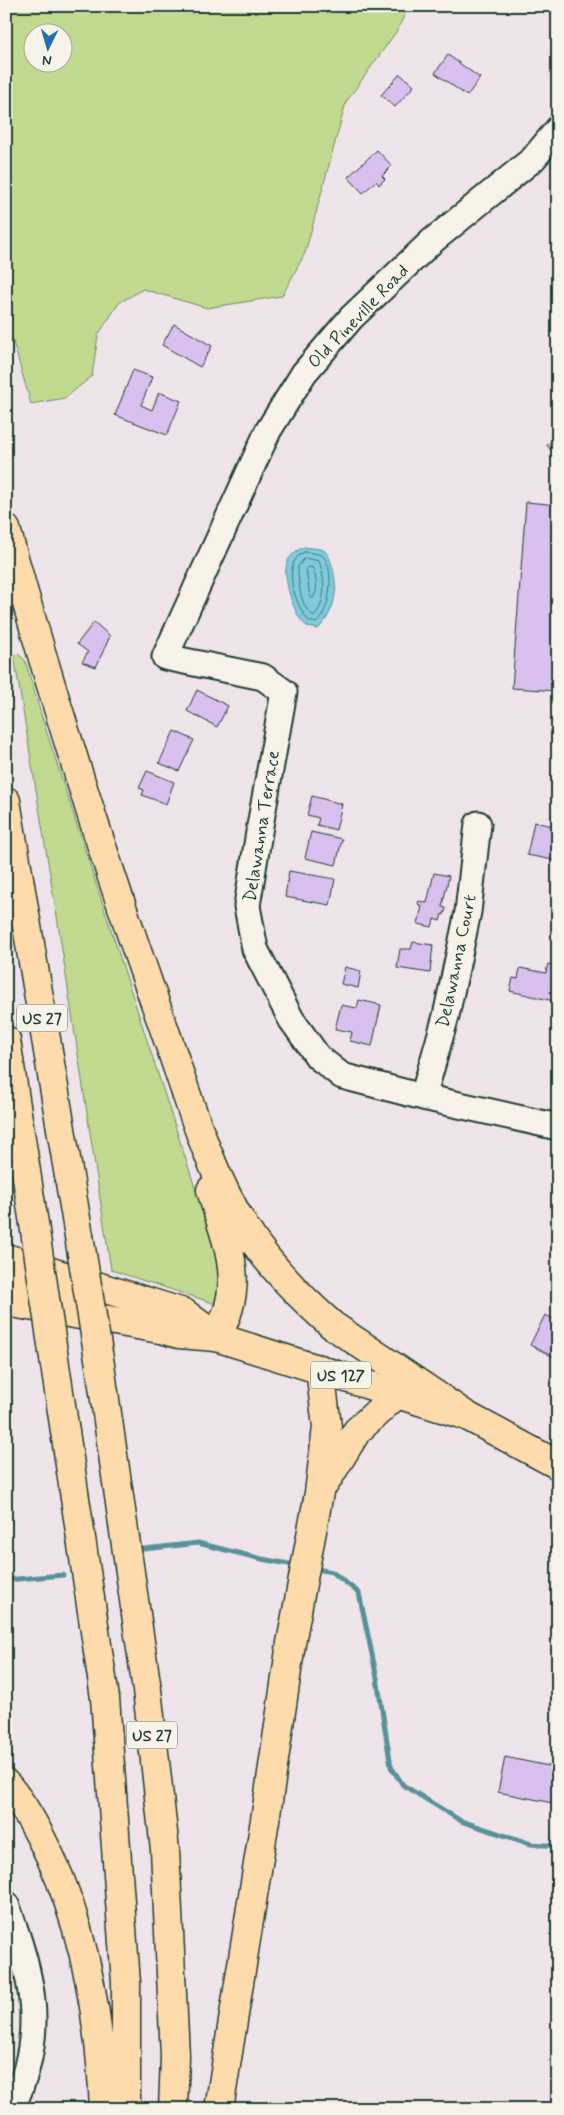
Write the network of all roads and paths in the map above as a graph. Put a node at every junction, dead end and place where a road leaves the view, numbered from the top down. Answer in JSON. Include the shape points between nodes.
{"nodes":[{"id":1,"x":558,"y":129,"type":"edge"},
{"id":2,"x":6,"y":528,"type":"edge"},
{"id":3,"x":165,"y":657,"type":"joint"},
{"id":4,"x":6,"y":801,"type":"edge"},
{"id":5,"x":478,"y":824,"type":"dead end"},
{"id":6,"x":155,"y":1001,"type":"junction"},
{"id":7,"x":6,"y":1040,"type":"edge"},
{"id":8,"x":423,"y":1097,"type":"junction"},
{"id":9,"x":558,"y":1127,"type":"edge"},
{"id":10,"x":6,"y":1258,"type":"edge"},
{"id":11,"x":6,"y":1283,"type":"edge"},
{"id":12,"x":6,"y":1302,"type":"edge"},
{"id":13,"x":160,"y":1328,"type":"junction"},
{"id":14,"x":216,"y":1337,"type":"junction"},
{"id":15,"x":320,"y":1369,"type":"junction"},
{"id":16,"x":398,"y":1393,"type":"junction"},
{"id":17,"x":467,"y":1416,"type":"junction"},
{"id":18,"x":558,"y":1465,"type":"edge"},
{"id":19,"x":319,"y":1494,"type":"junction"},
{"id":20,"x":6,"y":1784,"type":"edge"},
{"id":21,"x":6,"y":1904,"type":"edge"},
{"id":22,"x":11,"y":2109,"type":"edge"},
{"id":23,"x":104,"y":2109,"type":"edge"},
{"id":24,"x":126,"y":2109,"type":"edge"},
{"id":25,"x":172,"y":2109,"type":"edge"},
{"id":26,"x":219,"y":2109,"type":"edge"}],
"edges":[{"from":1,"to":3,"type":"street","name":"Old Pineville Road","via":[[533,160],[431,242],[357,312],[304,372],[268,431]]},
{"from":2,"to":6,"type":"main road","via":[[60,718]]},
{"from":3,"to":8,"type":"street","name":"Delawanna Terrace","via":[[263,677],[284,692],[248,906],[255,949],[291,1020],[318,1057],[342,1076]]},
{"from":4,"to":25,"type":"main road","number":"US 27","bridge":true,"via":[[100,1365],[147,1690],[165,1850],[175,2056]]},
{"from":5,"to":8,"type":"street","name":"Delawanna Court","via":[[468,912],[446,1016]]},
{"from":6,"to":14,"type":"main road","via":[[232,1260],[231,1302]]},
{"from":6,"to":17,"type":"main road","via":[[216,1173],[262,1252],[302,1298],[332,1325]]},
{"from":7,"to":24,"type":"main road","number":"US 27","bridge":true,"via":[[105,1698],[126,1984]]},
{"from":8,"to":9,"type":"street","name":"Delawanna Terrace"},
{"from":10,"to":14,"type":"main road","via":[[184,1313]]},
{"from":11,"to":13,"type":"main road"},
{"from":12,"to":13,"type":"main road"},
{"from":13,"to":14,"type":"main road","number":"US 127","via":[[179,1334]]},
{"from":14,"to":15,"type":"main road","number":"US 127"},
{"from":15,"to":16,"type":"main road","number":"US 127"},
{"from":15,"to":19,"type":"main road","via":[[327,1427]]},
{"from":16,"to":17,"type":"main road","number":"US 127"},
{"from":16,"to":19,"type":"main road","via":[[357,1431]]},
{"from":17,"to":18,"type":"main road","number":"US 127"},
{"from":19,"to":26,"type":"main road","via":[[291,1642]]},
{"from":20,"to":23,"type":"main road","via":[[31,1819],[50,1854],[68,1899],[86,1961],[96,2014]]},
{"from":21,"to":22,"type":"street","via":[[22,1949],[32,1995],[33,2030],[27,2069]]}]}
